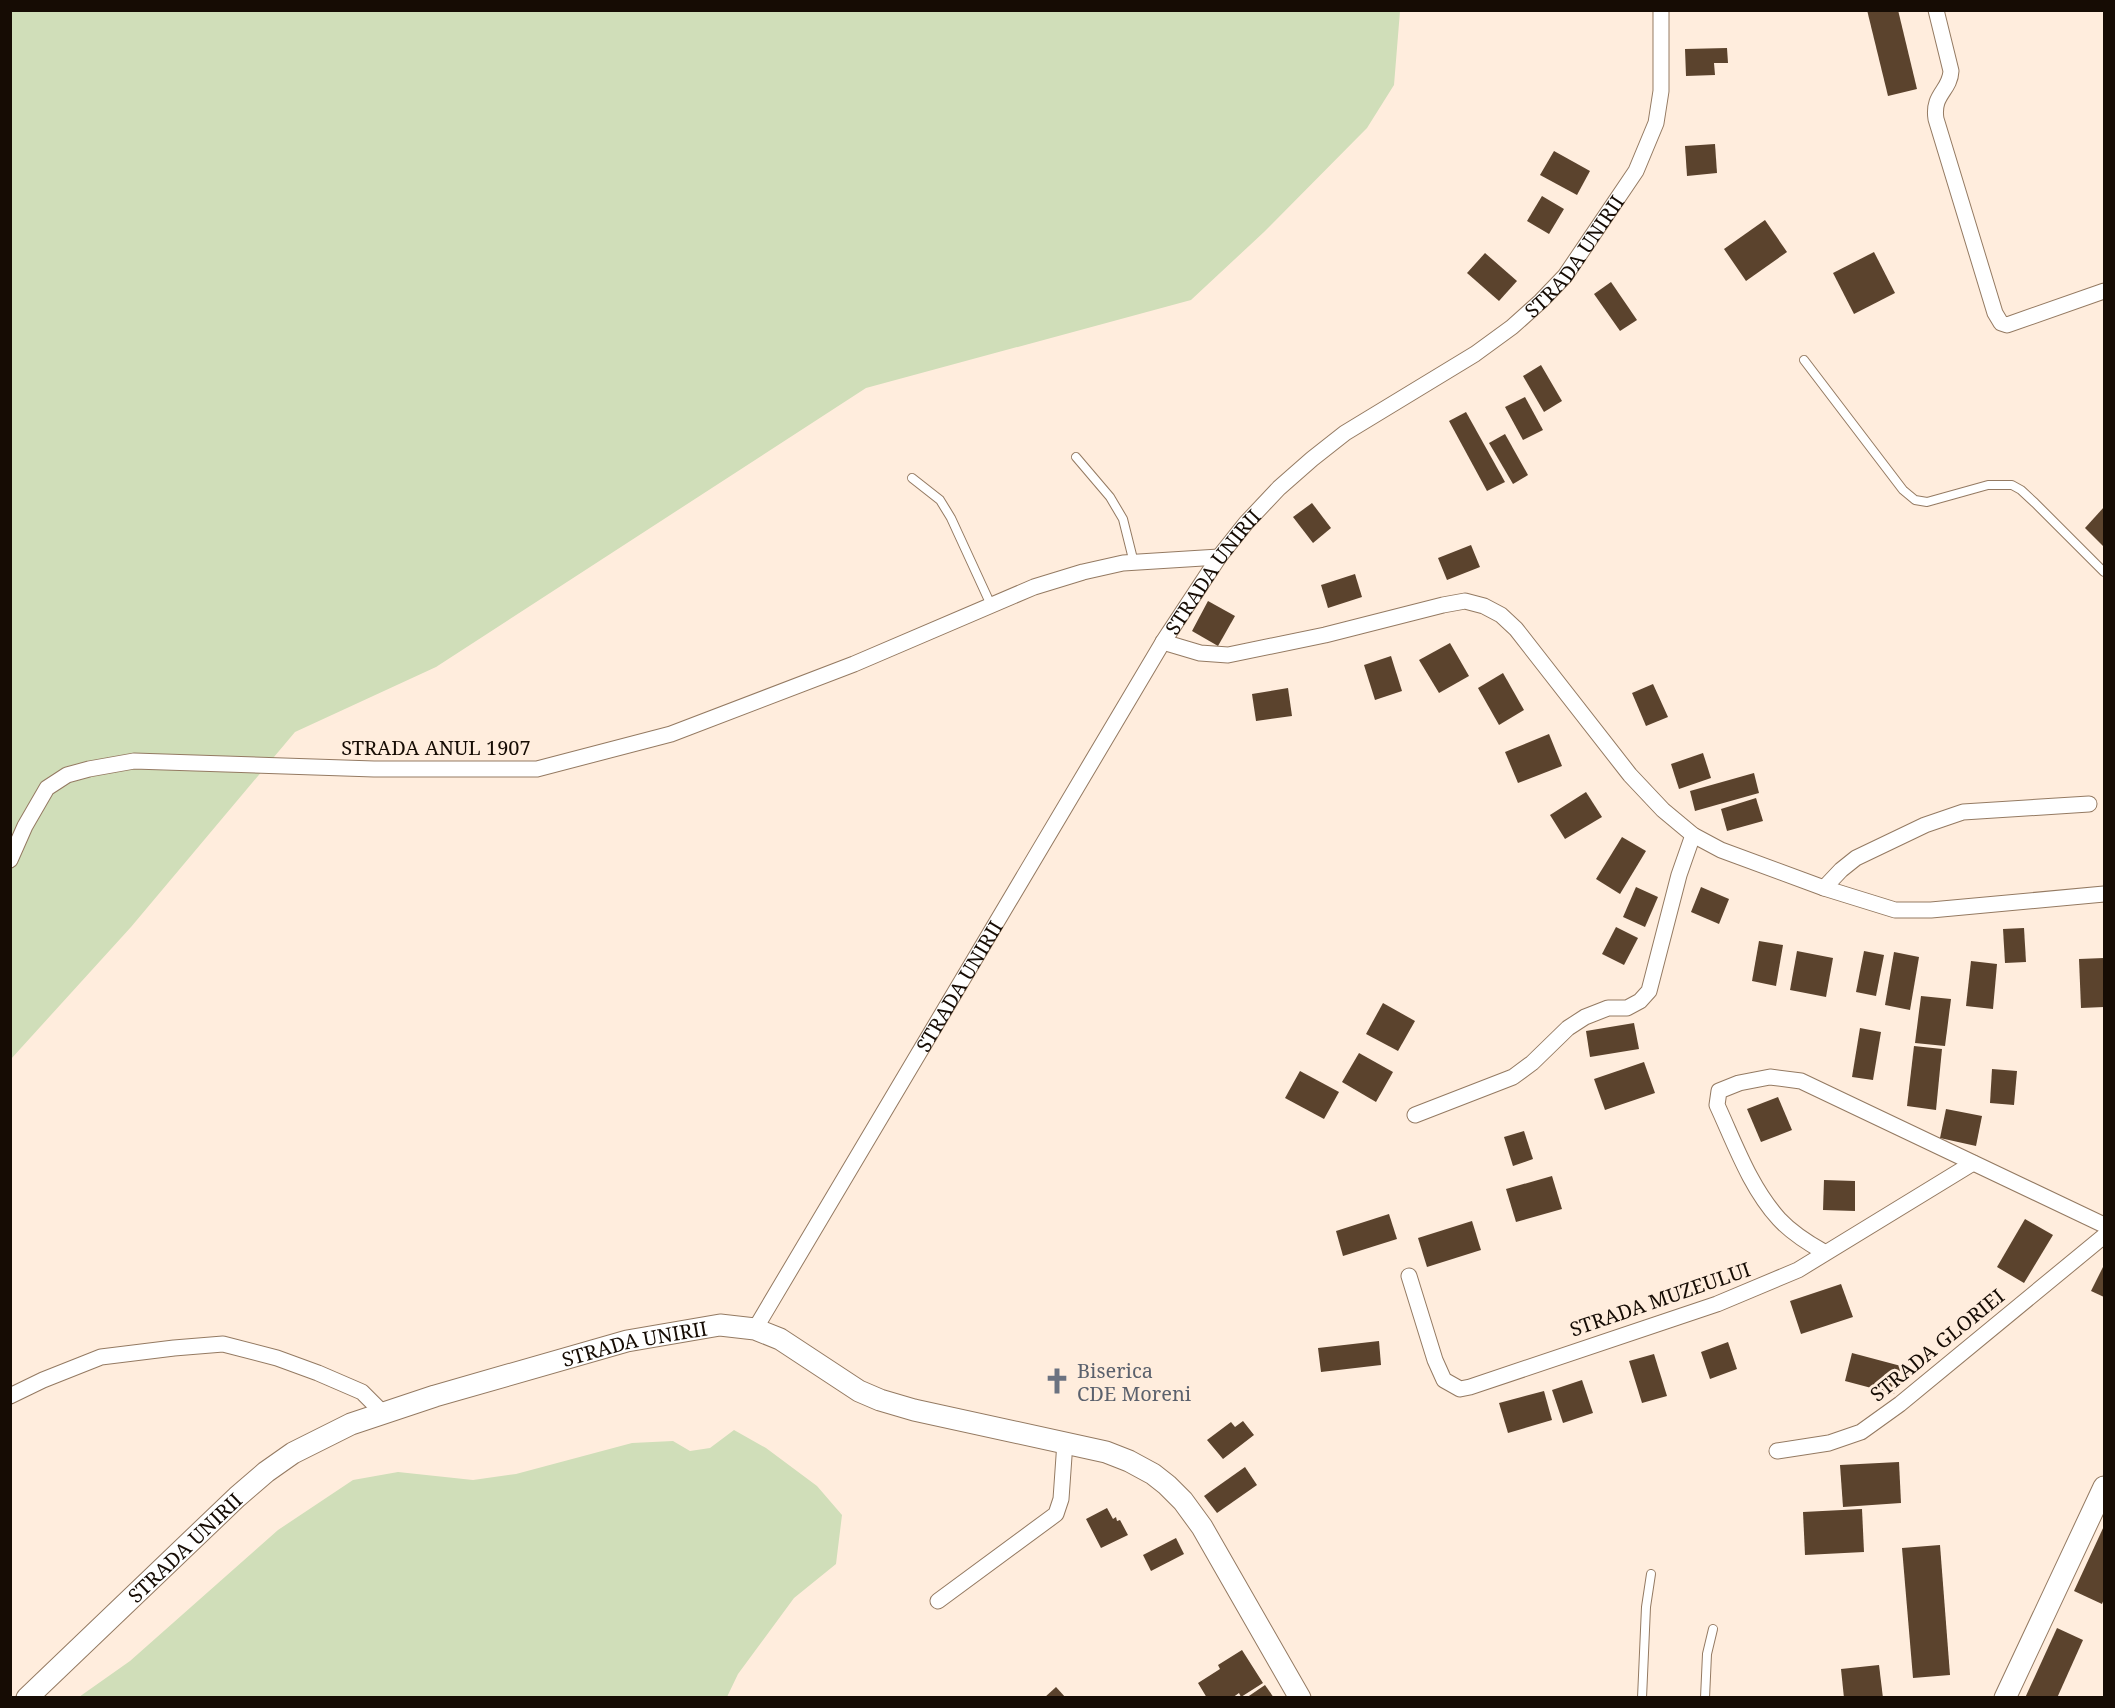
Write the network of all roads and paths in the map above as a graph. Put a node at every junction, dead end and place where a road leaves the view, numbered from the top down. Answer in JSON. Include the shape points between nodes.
{"nodes":[{"id":1,"x":1660,"y":10,"type":"edge"},
{"id":2,"x":1936,"y":10,"type":"edge"},
{"id":3,"x":2104,"y":291,"type":"edge"},
{"id":4,"x":1804,"y":360,"type":"dead end"},
{"id":5,"x":1077,"y":457,"type":"dead end"},
{"id":6,"x":912,"y":478,"type":"dead end"},
{"id":7,"x":1220,"y":557,"type":"junction"},
{"id":8,"x":1134,"y":563,"type":"junction"},
{"id":9,"x":2104,"y":572,"type":"edge"},
{"id":10,"x":991,"y":605,"type":"junction"},
{"id":11,"x":1163,"y":642,"type":"junction"},
{"id":12,"x":2089,"y":804,"type":"dead end"},
{"id":13,"x":1693,"y":836,"type":"junction"},
{"id":14,"x":10,"y":860,"type":"edge"},
{"id":15,"x":1824,"y":888,"type":"junction"},
{"id":16,"x":2104,"y":894,"type":"edge"},
{"id":17,"x":1415,"y":1115,"type":"dead end"},
{"id":18,"x":1973,"y":1163,"type":"junction"},
{"id":19,"x":2104,"y":1225,"type":"edge"},
{"id":20,"x":2104,"y":1236,"type":"edge"},
{"id":21,"x":1824,"y":1252,"type":"junction"},
{"id":22,"x":1409,"y":1276,"type":"dead end"},
{"id":23,"x":755,"y":1329,"type":"junction"},
{"id":24,"x":10,"y":1396,"type":"edge"},
{"id":25,"x":383,"y":1413,"type":"junction"},
{"id":26,"x":1065,"y":1442,"type":"junction"},
{"id":27,"x":1777,"y":1451,"type":"dead end"},
{"id":28,"x":2104,"y":1487,"type":"edge"},
{"id":29,"x":1651,"y":1574,"type":"dead end"},
{"id":30,"x":938,"y":1601,"type":"dead end"},
{"id":31,"x":1713,"y":1629,"type":"dead end"},
{"id":32,"x":27,"y":1698,"type":"edge"},
{"id":33,"x":1300,"y":1698,"type":"edge"},
{"id":34,"x":1642,"y":1698,"type":"edge"},
{"id":35,"x":1706,"y":1698,"type":"edge"},
{"id":36,"x":2005,"y":1698,"type":"edge"}],
"edges":[{"from":1,"to":7,"type":"street","name":"STRADA UNIRII","via":[[1661,91],[1656,123],[1636,171],[1565,276],[1541,302],[1475,354],[1345,434],[1312,459],[1279,488]]},
{"from":2,"to":3,"type":"street","via":[[1951,79],[1934,109],[1995,314],[2007,325]]},
{"from":4,"to":9,"type":"lane","via":[[1903,490],[1915,500],[1927,502],[1988,485],[2012,485],[2022,490]]},
{"from":5,"to":8,"type":"lane","via":[[1123,519]]},
{"from":6,"to":10,"type":"lane","via":[[940,500]]},
{"from":7,"to":8,"type":"street","name":"STRADA ANUL 1907"},
{"from":7,"to":11,"type":"street","name":"STRADA UNIRII"},
{"from":8,"to":10,"type":"street","name":"STRADA ANUL 1907","via":[[1083,572]]},
{"from":10,"to":14,"type":"street","name":"STRADA ANUL 1907","via":[[854,664],[671,734],[537,769],[375,769],[134,760],[89,769],[67,775],[48,788]]},
{"from":11,"to":13,"type":"street","via":[[1200,653],[1228,655],[1443,604],[1465,601],[1484,606],[1516,629],[1630,775]]},
{"from":11,"to":23,"type":"street","name":"STRADA UNIRII"},
{"from":12,"to":15,"type":"street","via":[[1963,812],[1925,825],[1856,858]]},
{"from":13,"to":15,"type":"street"},
{"from":13,"to":17,"type":"street","via":[[1649,991],[1640,1001],[1627,1008],[1608,1008],[1585,1017],[1513,1077]]},
{"from":15,"to":16,"type":"street","via":[[1875,905],[1909,911]]},
{"from":18,"to":19,"type":"street"},
{"from":18,"to":21,"type":"street","name":"STRADA MUZEULUI"},
{"from":18,"to":21,"type":"street","via":[[1801,1081],[1770,1077],[1719,1091],[1717,1105],[1759,1193],[1792,1231]]},
{"from":20,"to":27,"type":"street","name":"STRADA GLORIEI","via":[[1861,1432],[1829,1443]]},
{"from":21,"to":22,"type":"street","name":"STRADA MUZEULUI","via":[[1798,1270],[1717,1304],[1460,1389],[1444,1380],[1434,1360]]},
{"from":23,"to":25,"type":"main road","name":"STRADA UNIRII","via":[[720,1325],[627,1341]]},
{"from":23,"to":26,"type":"main road","via":[[780,1339],[859,1391],[880,1400]]},
{"from":24,"to":25,"type":"street","via":[[101,1357],[223,1344],[318,1372],[362,1392]]},
{"from":25,"to":32,"type":"main road","name":"STRADA UNIRII","via":[[326,1435],[266,1472]]},
{"from":26,"to":30,"type":"street","via":[[1061,1499],[1056,1514]]},
{"from":26,"to":33,"type":"main road","via":[[1129,1461],[1153,1474],[1183,1501],[1202,1527]]},
{"from":28,"to":36,"type":"main road"},
{"from":29,"to":34,"type":"lane"},
{"from":31,"to":35,"type":"lane","via":[[1707,1654]]}]}
